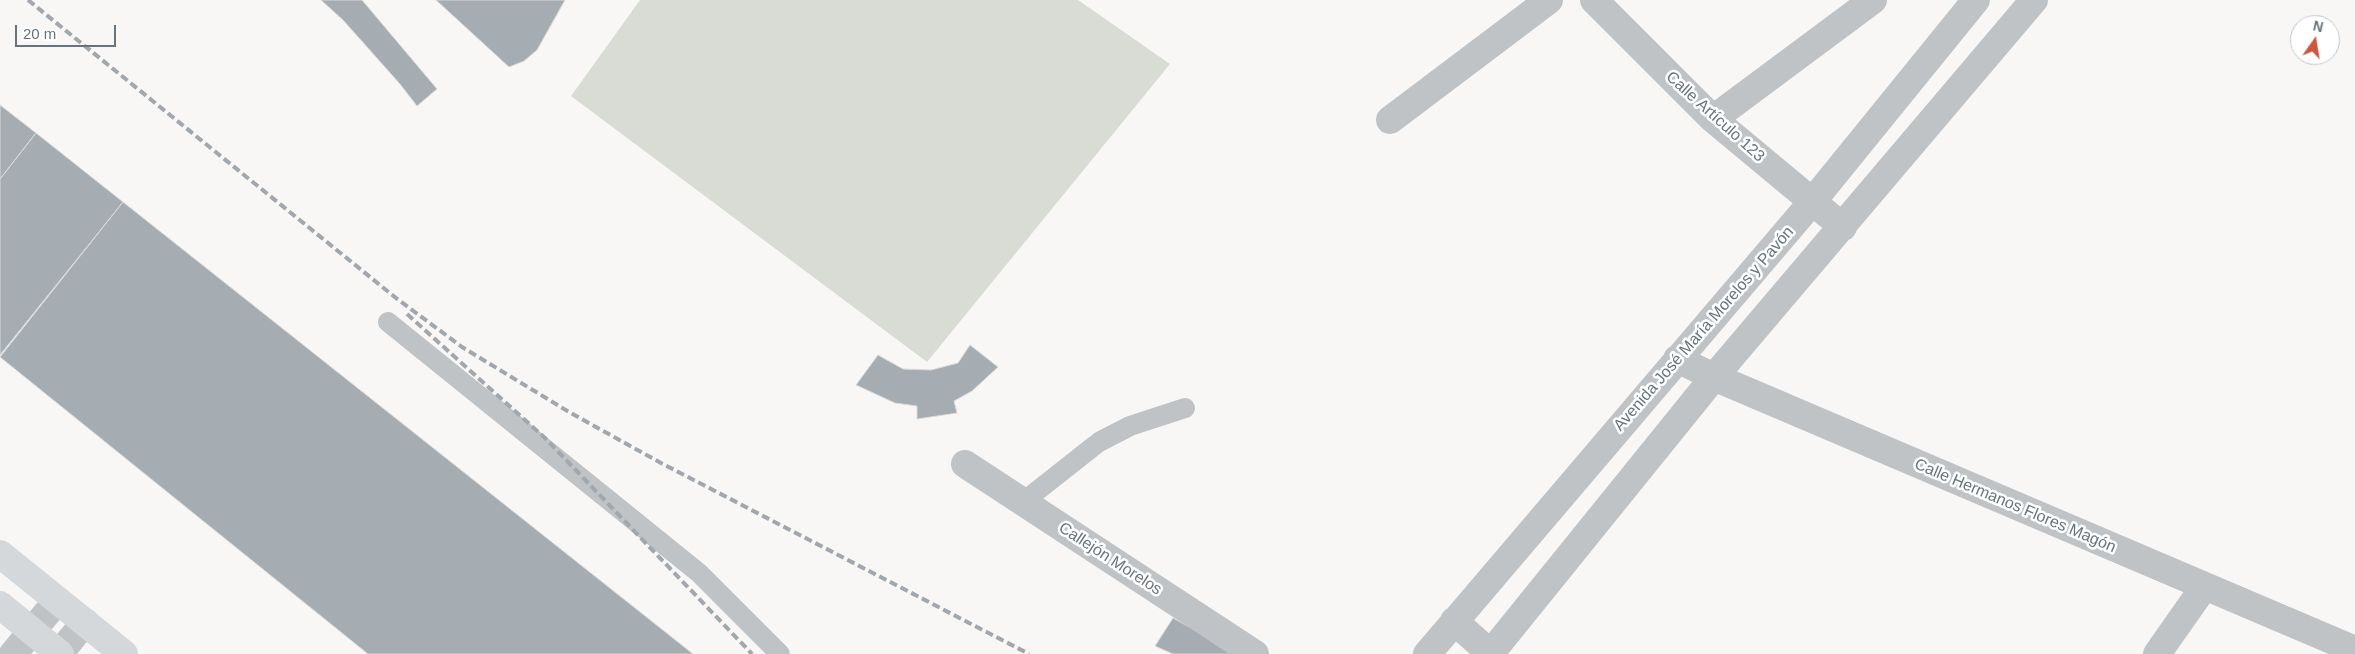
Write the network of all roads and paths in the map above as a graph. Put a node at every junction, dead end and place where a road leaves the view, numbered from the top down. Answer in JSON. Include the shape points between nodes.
{"nodes":[{"id":1,"x":1549,"y":0,"type":"edge"},
{"id":2,"x":1594,"y":0,"type":"edge"},
{"id":3,"x":1873,"y":0,"type":"edge"},
{"id":4,"x":1976,"y":0,"type":"edge"},
{"id":5,"x":2034,"y":0,"type":"edge"},
{"id":6,"x":1713,"y":119,"type":"junction"},
{"id":7,"x":1390,"y":120,"type":"dead end"},
{"id":8,"x":1812,"y":202,"type":"junction"},
{"id":9,"x":1843,"y":227,"type":"junction"},
{"id":10,"x":388,"y":322,"type":"dead end"},
{"id":11,"x":1677,"y":359,"type":"junction"},
{"id":12,"x":1714,"y":377,"type":"junction"},
{"id":13,"x":1185,"y":408,"type":"dead end"},
{"id":14,"x":965,"y":464,"type":"dead end"},
{"id":15,"x":1023,"y":502,"type":"junction"},
{"id":16,"x":0,"y":554,"type":"edge"},
{"id":17,"x":2204,"y":587,"type":"junction"},
{"id":18,"x":57,"y":601,"type":"junction"},
{"id":19,"x":0,"y":605,"type":"edge"},
{"id":20,"x":1454,"y":621,"type":"junction"},
{"id":21,"x":84,"y":622,"type":"junction"},
{"id":22,"x":32,"y":631,"type":"junction"},
{"id":23,"x":2355,"y":650,"type":"edge"},
{"id":24,"x":13,"y":654,"type":"edge"},
{"id":25,"x":59,"y":654,"type":"edge"},
{"id":26,"x":124,"y":654,"type":"edge"},
{"id":27,"x":780,"y":654,"type":"edge"},
{"id":28,"x":1255,"y":654,"type":"edge"},
{"id":29,"x":1427,"y":654,"type":"edge"},
{"id":30,"x":1490,"y":654,"type":"edge"},
{"id":31,"x":2157,"y":654,"type":"edge"}],
"edges":[{"from":1,"to":7,"type":"street"},
{"from":2,"to":6,"type":"street","name":"Calle Artículo 123"},
{"from":3,"to":6,"type":"street"},
{"from":4,"to":8,"type":"street","name":"Avenida José María Morelos y Pavón"},
{"from":5,"to":9,"type":"street"},
{"from":6,"to":8,"type":"street","name":"Calle Artículo 123"},
{"from":8,"to":9,"type":"street","name":"Calle Artículo 123"},
{"from":8,"to":11,"type":"street","name":"Avenida José María Morelos y Pavón"},
{"from":9,"to":12,"type":"street"},
{"from":10,"to":27,"type":"lane","via":[[699,573]]},
{"from":11,"to":12,"type":"street","name":"Calle Hermanos Flores Magón"},
{"from":11,"to":20,"type":"street","name":"Avenida José María Morelos y Pavón"},
{"from":12,"to":17,"type":"street","name":"Calle Hermanos Flores Magón"},
{"from":12,"to":30,"type":"street"},
{"from":13,"to":15,"type":"lane","via":[[1130,426],[1099,442]]},
{"from":14,"to":15,"type":"street","name":"Callejón Morelos"},
{"from":15,"to":28,"type":"street","name":"Callejón Morelos"},
{"from":16,"to":18,"type":"main road"},
{"from":17,"to":23,"type":"street","name":"Calle Hermanos Flores Magón"},
{"from":17,"to":31,"type":"street"},
{"from":18,"to":21,"type":"main road"},
{"from":18,"to":22,"type":"street"},
{"from":19,"to":22,"type":"main road"},
{"from":20,"to":29,"type":"street","name":"Avenida José María Morelos y Pavón"},
{"from":20,"to":30,"type":"street"},
{"from":21,"to":25,"type":"street"},
{"from":21,"to":26,"type":"main road"},
{"from":22,"to":24,"type":"street"},
{"from":22,"to":25,"type":"main road"}]}
